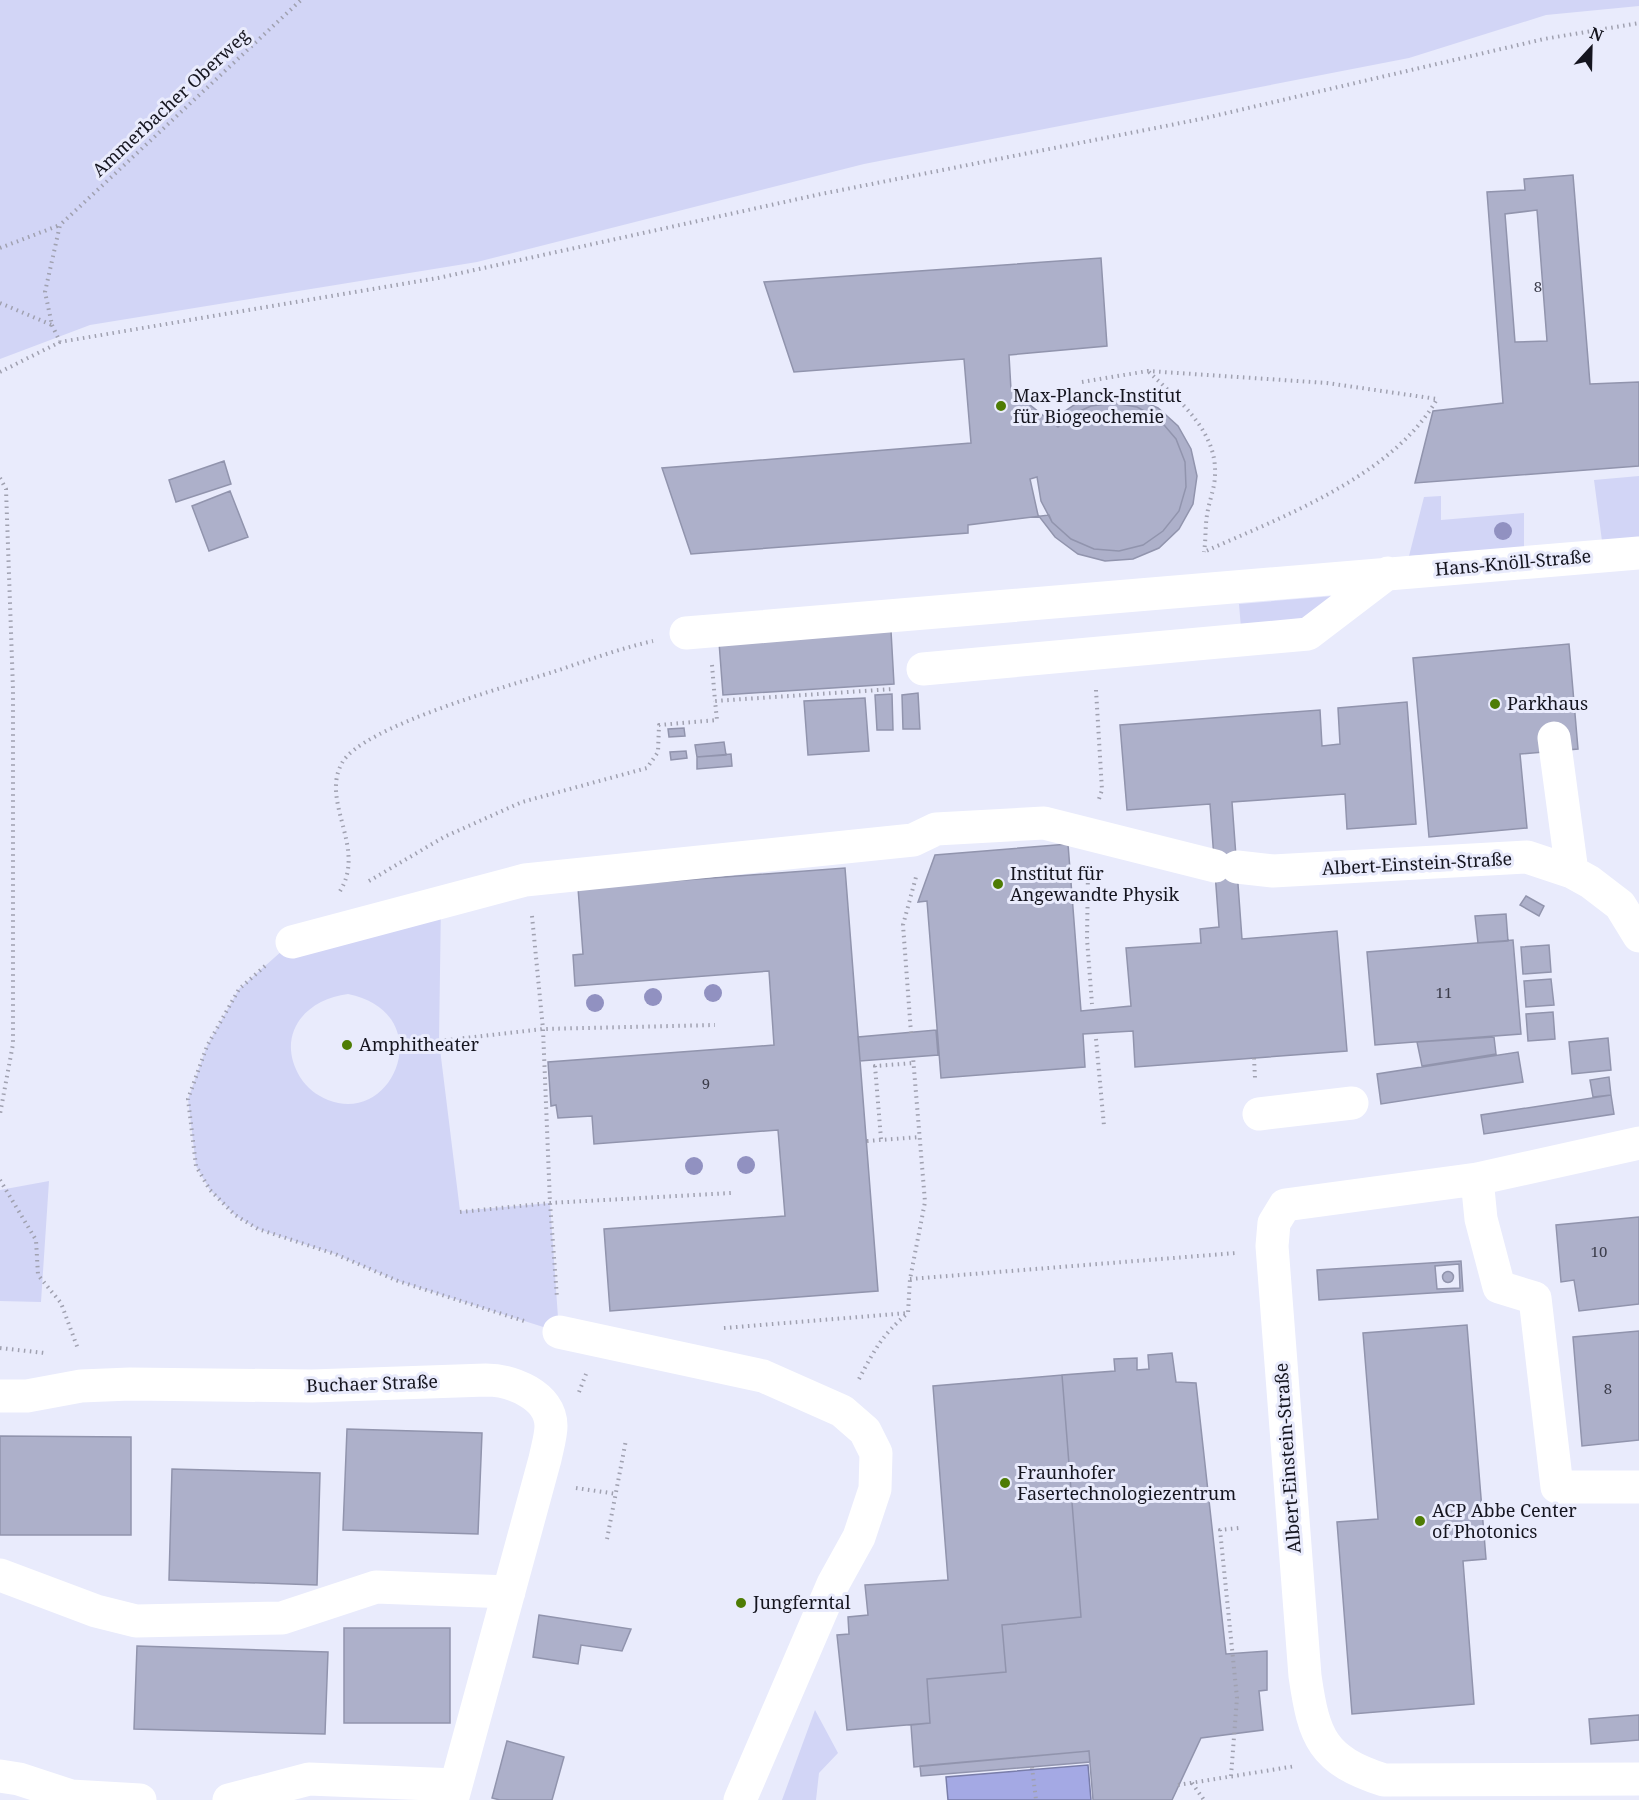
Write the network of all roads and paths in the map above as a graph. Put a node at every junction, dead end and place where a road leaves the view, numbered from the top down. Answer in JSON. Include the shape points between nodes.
{"nodes":[{"id":1,"x":301,"y":0,"type":"edge"},
{"id":2,"x":1639,"y":23,"type":"edge"},
{"id":3,"x":60,"y":225,"type":"junction"},
{"id":4,"x":0,"y":248,"type":"edge"},
{"id":5,"x":0,"y":303,"type":"edge"},
{"id":6,"x":52,"y":325,"type":"junction"},
{"id":7,"x":60,"y":342,"type":"junction"},
{"id":8,"x":1148,"y":371,"type":"junction"},
{"id":9,"x":0,"y":372,"type":"edge"},
{"id":10,"x":1082,"y":382,"type":"dead end"},
{"id":11,"x":0,"y":478,"type":"edge"},
{"id":12,"x":1207,"y":514,"type":"dead end"},
{"id":13,"x":1205,"y":552,"type":"dead end"},
{"id":14,"x":1639,"y":553,"type":"edge"},
{"id":15,"x":1388,"y":573,"type":"junction"},
{"id":16,"x":686,"y":633,"type":"dead end"},
{"id":17,"x":624,"y":647,"type":"dead end"},
{"id":18,"x":1094,"y":653,"type":"junction"},
{"id":19,"x":923,"y":669,"type":"joint"},
{"id":20,"x":714,"y":683,"type":"dead end"},
{"id":21,"x":715,"y":701,"type":"junction"},
{"id":22,"x":1554,"y":738,"type":"dead end"},
{"id":23,"x":1102,"y":790,"type":"dead end"},
{"id":24,"x":1088,"y":835,"type":"junction"},
{"id":25,"x":1572,"y":872,"type":"junction"},
{"id":26,"x":917,"y":873,"type":"dead end"},
{"id":27,"x":362,"y":886,"type":"dead end"},
{"id":28,"x":334,"y":900,"type":"dead end"},
{"id":29,"x":536,"y":936,"type":"dead end"},
{"id":30,"x":1639,"y":936,"type":"edge"},
{"id":31,"x":292,"y":942,"type":"joint"},
{"id":32,"x":1092,"y":1004,"type":"dead end"},
{"id":33,"x":715,"y":1025,"type":"dead end"},
{"id":34,"x":543,"y":1029,"type":"junction"},
{"id":35,"x":911,"y":1033,"type":"dead end"},
{"id":36,"x":1096,"y":1039,"type":"dead end"},
{"id":37,"x":439,"y":1041,"type":"dead end"},
{"id":38,"x":913,"y":1057,"type":"dead end"},
{"id":39,"x":914,"y":1063,"type":"junction"},
{"id":40,"x":1352,"y":1103,"type":"dead end"},
{"id":41,"x":0,"y":1114,"type":"edge"},
{"id":42,"x":1259,"y":1114,"type":"dead end"},
{"id":43,"x":1104,"y":1126,"type":"dead end"},
{"id":44,"x":920,"y":1137,"type":"junction"},
{"id":45,"x":881,"y":1139,"type":"junction"},
{"id":46,"x":867,"y":1141,"type":"dead end"},
{"id":47,"x":1639,"y":1143,"type":"edge"},
{"id":48,"x":1476,"y":1179,"type":"junction"},
{"id":49,"x":0,"y":1180,"type":"edge"},
{"id":50,"x":731,"y":1193,"type":"dead end"},
{"id":51,"x":550,"y":1203,"type":"junction"},
{"id":52,"x":460,"y":1212,"type":"dead end"},
{"id":53,"x":1272,"y":1246,"type":"junction"},
{"id":54,"x":910,"y":1279,"type":"junction"},
{"id":55,"x":908,"y":1313,"type":"junction"},
{"id":56,"x":717,"y":1329,"type":"dead end"},
{"id":57,"x":559,"y":1332,"type":"junction"},
{"id":58,"x":598,"y":1339,"type":"junction"},
{"id":59,"x":0,"y":1348,"type":"edge"},
{"id":60,"x":57,"y":1352,"type":"dead end"},
{"id":61,"x":68,"y":1352,"type":"dead end"},
{"id":62,"x":863,"y":1372,"type":"dead end"},
{"id":63,"x":578,"y":1395,"type":"dead end"},
{"id":64,"x":0,"y":1396,"type":"edge"},
{"id":65,"x":626,"y":1440,"type":"dead end"},
{"id":66,"x":540,"y":1482,"type":"junction"},
{"id":67,"x":1639,"y":1486,"type":"edge"},
{"id":68,"x":617,"y":1494,"type":"junction"},
{"id":69,"x":1239,"y":1528,"type":"dead end"},
{"id":70,"x":607,"y":1539,"type":"dead end"},
{"id":71,"x":0,"y":1575,"type":"edge"},
{"id":72,"x":509,"y":1592,"type":"junction"},
{"id":73,"x":1032,"y":1767,"type":"dead end"},
{"id":74,"x":1292,"y":1767,"type":"dead end"},
{"id":75,"x":0,"y":1776,"type":"edge"},
{"id":76,"x":1232,"y":1776,"type":"junction"},
{"id":77,"x":1639,"y":1779,"type":"edge"},
{"id":78,"x":1192,"y":1783,"type":"junction"},
{"id":79,"x":1178,"y":1785,"type":"dead end"},
{"id":80,"x":1384,"y":1790,"type":"edge"},
{"id":81,"x":454,"y":1793,"type":"edge"},
{"id":82,"x":140,"y":1800,"type":"edge"},
{"id":83,"x":229,"y":1800,"type":"edge"},
{"id":84,"x":740,"y":1800,"type":"edge"},
{"id":85,"x":1036,"y":1800,"type":"edge"},
{"id":86,"x":1203,"y":1800,"type":"edge"}],
"edges":[{"from":1,"to":3,"type":"path","name":"Ammerbacher Oberweg"},
{"from":2,"to":7,"type":"path","via":[[1544,39],[1201,119],[810,197],[438,278]]},
{"from":3,"to":4,"type":"path","name":"Ammerbacher Oberweg"},
{"from":3,"to":6,"type":"path","via":[[45,292]]},
{"from":5,"to":6,"type":"path"},
{"from":6,"to":7,"type":"path"},
{"from":7,"to":9,"type":"path"},
{"from":8,"to":10,"type":"path"},
{"from":8,"to":12,"type":"path","via":[[1189,411],[1213,453],[1216,473]]},
{"from":8,"to":13,"type":"path","via":[[1327,383],[1437,399],[1424,422],[1328,496]]},
{"from":11,"to":41,"type":"path","via":[[6,489],[13,689],[13,1044]]},
{"from":14,"to":15,"type":"street","name":"Hans-Knöll-Straße"},
{"from":15,"to":16,"type":"street","name":"Hans-Knöll-Straße"},
{"from":15,"to":18,"type":"street","via":[[1308,634]]},
{"from":17,"to":28,"type":"path","via":[[440,708],[365,742],[342,762],[335,790],[350,861],[344,884]]},
{"from":18,"to":19,"type":"street"},
{"from":18,"to":23,"type":"path"},
{"from":19,"to":21,"type":"path","via":[[903,688]]},
{"from":20,"to":21,"type":"path"},
{"from":21,"to":27,"type":"path","via":[[717,720],[659,725],[658,752],[647,768],[522,802],[444,837]]},
{"from":22,"to":25,"type":"street"},
{"from":24,"to":25,"type":"street","name":"Albert-Einstein-Straße","via":[[1226,866],[1274,872],[1527,857]]},
{"from":24,"to":31,"type":"street","name":"Albert-Einstein-Straße","via":[[1044,823],[947,828],[913,840],[525,880]]},
{"from":24,"to":32,"type":"path","via":[[1087,939]]},
{"from":25,"to":30,"type":"street","name":"Albert-Einstein-Straße","via":[[1620,905]]},
{"from":26,"to":35,"type":"path","via":[[903,925]]},
{"from":29,"to":34,"type":"path"},
{"from":31,"to":57,"type":"path","via":[[239,989],[207,1046],[188,1099],[196,1166],[210,1190],[235,1215],[258,1228],[398,1281]]},
{"from":33,"to":34,"type":"path"},
{"from":34,"to":37,"type":"path"},
{"from":34,"to":51,"type":"path"},
{"from":36,"to":43,"type":"path"},
{"from":38,"to":39,"type":"path"},
{"from":39,"to":44,"type":"path"},
{"from":39,"to":45,"type":"path","via":[[875,1066]]},
{"from":40,"to":42,"type":"street"},
{"from":44,"to":45,"type":"path"},
{"from":44,"to":54,"type":"path","via":[[925,1202]]},
{"from":45,"to":46,"type":"path"},
{"from":47,"to":48,"type":"street","name":"Albert-Einstein-Straße"},
{"from":48,"to":53,"type":"street","name":"Albert-Einstein-Straße","via":[[1285,1205],[1274,1223]]},
{"from":48,"to":67,"type":"street","via":[[1481,1219],[1498,1287],[1535,1298],[1557,1487]]},
{"from":49,"to":61,"type":"path","via":[[36,1240],[38,1275],[61,1303],[79,1352]]},
{"from":50,"to":51,"type":"path"},
{"from":51,"to":52,"type":"path"},
{"from":51,"to":57,"type":"path"},
{"from":53,"to":54,"type":"path","via":[[1252,1252]]},
{"from":53,"to":80,"type":"street","name":"Albert-Einstein-Straße","via":[[1298,1605],[1310,1716],[1320,1739],[1337,1760]]},
{"from":54,"to":55,"type":"path"},
{"from":55,"to":56,"type":"path"},
{"from":55,"to":62,"type":"path","via":[[871,1353]]},
{"from":57,"to":58,"type":"street"},
{"from":58,"to":63,"type":"path"},
{"from":58,"to":84,"type":"street","via":[[762,1376],[842,1411],[865,1431],[876,1453],[875,1489],[860,1538],[833,1584]]},
{"from":59,"to":60,"type":"path"},
{"from":64,"to":66,"type":"street","name":"Buchaer Straße","via":[[130,1384],[312,1386],[506,1381],[532,1394],[548,1416],[551,1426]]},
{"from":65,"to":68,"type":"path"},
{"from":66,"to":68,"type":"path"},
{"from":66,"to":72,"type":"street","name":"Buchaer Straße"},
{"from":68,"to":70,"type":"path"},
{"from":69,"to":76,"type":"path","via":[[1220,1530],[1237,1698]]},
{"from":71,"to":72,"type":"street","via":[[96,1611],[136,1621],[282,1618],[376,1587]]},
{"from":72,"to":81,"type":"street","name":"Buchaer Straße"},
{"from":73,"to":85,"type":"path"},
{"from":74,"to":76,"type":"path"},
{"from":75,"to":82,"type":"street","via":[[71,1797]]},
{"from":76,"to":78,"type":"path"},
{"from":77,"to":80,"type":"street","name":"Albert-Einstein-Straße","via":[[1430,1782]]},
{"from":78,"to":79,"type":"path"},
{"from":78,"to":86,"type":"path"},
{"from":81,"to":83,"type":"street","name":"Buchaer Straße","via":[[309,1779]]}]}
